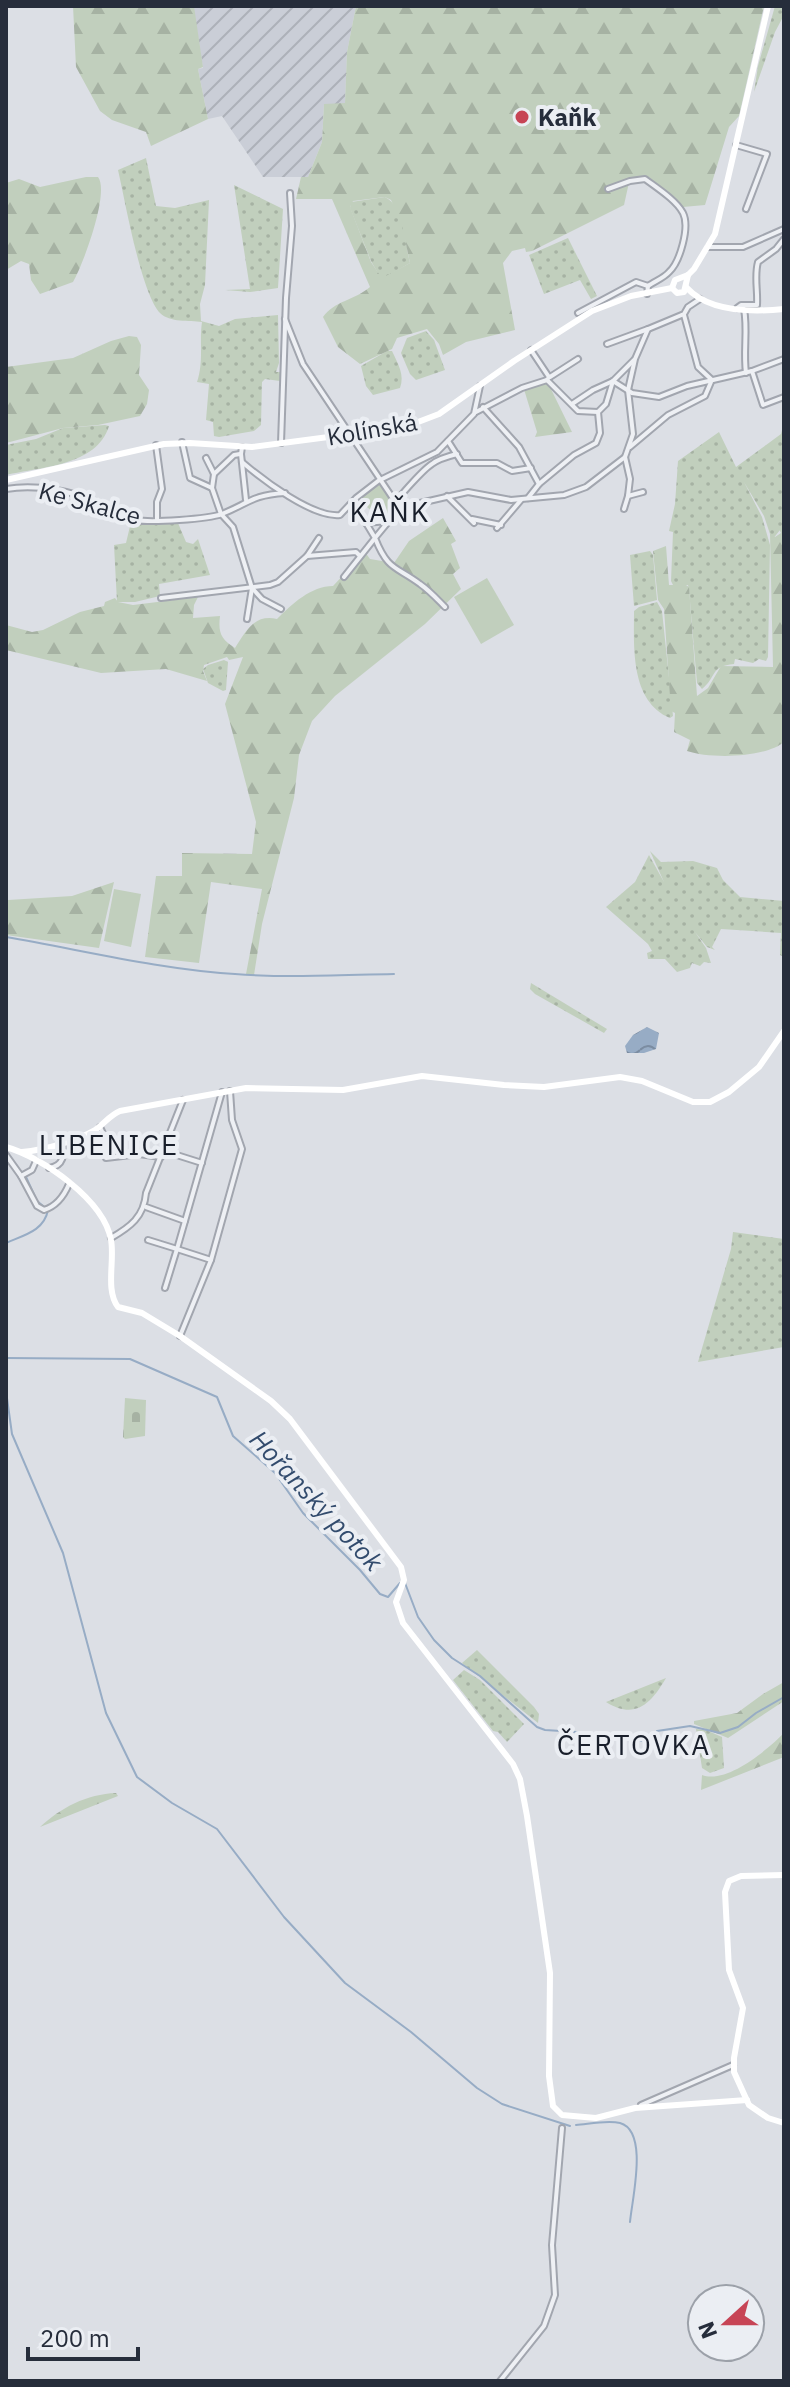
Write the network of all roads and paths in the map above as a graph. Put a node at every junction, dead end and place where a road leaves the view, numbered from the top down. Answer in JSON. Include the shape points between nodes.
{"nodes":[{"id":1,"x":768,"y":6,"type":"edge"},
{"id":2,"x":736,"y":143,"type":"junction"},
{"id":3,"x":608,"y":189,"type":"dead end"},
{"id":4,"x":290,"y":193,"type":"dead end"},
{"id":5,"x":746,"y":209,"type":"dead end"},
{"id":6,"x":784,"y":230,"type":"edge"},
{"id":7,"x":784,"y":239,"type":"edge"},
{"id":8,"x":709,"y":247,"type":"junction"},
{"id":9,"x":669,"y":273,"type":"junction"},
{"id":10,"x":685,"y":284,"type":"junction"},
{"id":11,"x":672,"y":288,"type":"junction"},
{"id":12,"x":648,"y":290,"type":"junction"},
{"id":13,"x":700,"y":299,"type":"junction"},
{"id":14,"x":741,"y":309,"type":"junction"},
{"id":15,"x":784,"y":309,"type":"edge"},
{"id":16,"x":578,"y":313,"type":"dead end"},
{"id":17,"x":684,"y":314,"type":"junction"},
{"id":18,"x":285,"y":319,"type":"junction"},
{"id":19,"x":648,"y":329,"type":"junction"},
{"id":20,"x":607,"y":344,"type":"dead end"},
{"id":21,"x":531,"y":350,"type":"junction"},
{"id":22,"x":578,"y":359,"type":"dead end"},
{"id":23,"x":635,"y":359,"type":"junction"},
{"id":24,"x":784,"y":359,"type":"edge"},
{"id":25,"x":752,"y":371,"type":"junction"},
{"id":26,"x":746,"y":373,"type":"junction"},
{"id":27,"x":548,"y":379,"type":"junction"},
{"id":28,"x":712,"y":380,"type":"junction"},
{"id":29,"x":613,"y":381,"type":"junction"},
{"id":30,"x":480,"y":386,"type":"junction"},
{"id":31,"x":628,"y":390,"type":"junction"},
{"id":32,"x":784,"y":397,"type":"edge"},
{"id":33,"x":572,"y":404,"type":"junction"},
{"id":34,"x":483,"y":407,"type":"junction"},
{"id":35,"x":598,"y":412,"type":"junction"},
{"id":36,"x":474,"y":414,"type":"junction"},
{"id":37,"x":633,"y":434,"type":"junction"},
{"id":38,"x":351,"y":435,"type":"junction"},
{"id":39,"x":639,"y":439,"type":"junction"},
{"id":40,"x":448,"y":440,"type":"junction"},
{"id":41,"x":182,"y":442,"type":"junction"},
{"id":42,"x":281,"y":443,"type":"junction"},
{"id":43,"x":156,"y":445,"type":"junction"},
{"id":44,"x":629,"y":448,"type":"junction"},
{"id":45,"x":242,"y":450,"type":"junction"},
{"id":46,"x":457,"y":454,"type":"junction"},
{"id":47,"x":625,"y":457,"type":"junction"},
{"id":48,"x":206,"y":458,"type":"dead end"},
{"id":49,"x":426,"y":460,"type":"junction"},
{"id":50,"x":242,"y":462,"type":"junction"},
{"id":51,"x":430,"y":465,"type":"junction"},
{"id":52,"x":531,"y":468,"type":"junction"},
{"id":53,"x":214,"y":474,"type":"junction"},
{"id":54,"x":382,"y":479,"type":"junction"},
{"id":55,"x":6,"y":480,"type":"edge"},
{"id":56,"x":538,"y":486,"type":"junction"},
{"id":57,"x":212,"y":488,"type":"junction"},
{"id":58,"x":6,"y":489,"type":"edge"},
{"id":59,"x":643,"y":492,"type":"dead end"},
{"id":60,"x":285,"y":493,"type":"junction"},
{"id":61,"x":447,"y":496,"type":"junction"},
{"id":62,"x":628,"y":496,"type":"junction"},
{"id":63,"x":541,"y":497,"type":"junction"},
{"id":64,"x":246,"y":500,"type":"junction"},
{"id":65,"x":524,"y":500,"type":"junction"},
{"id":66,"x":396,"y":503,"type":"junction"},
{"id":67,"x":350,"y":505,"type":"junction"},
{"id":68,"x":624,"y":509,"type":"dead end"},
{"id":69,"x":221,"y":514,"type":"junction"},
{"id":70,"x":467,"y":518,"type":"junction"},
{"id":71,"x":157,"y":520,"type":"junction"},
{"id":72,"x":388,"y":521,"type":"junction"},
{"id":73,"x":366,"y":523,"type":"junction"},
{"id":74,"x":474,"y":523,"type":"dead end"},
{"id":75,"x":319,"y":538,"type":"dead end"},
{"id":76,"x":375,"y":538,"type":"junction"},
{"id":77,"x":313,"y":547,"type":"junction"},
{"id":78,"x":321,"y":554,"type":"junction"},
{"id":79,"x":307,"y":556,"type":"junction"},
{"id":80,"x":360,"y":556,"type":"junction"},
{"id":81,"x":344,"y":577,"type":"dead end"},
{"id":82,"x":252,"y":588,"type":"junction"},
{"id":83,"x":161,"y":598,"type":"dead end"},
{"id":84,"x":445,"y":607,"type":"dead end"},
{"id":85,"x":281,"y":609,"type":"dead end"},
{"id":86,"x":247,"y":619,"type":"dead end"},
{"id":87,"x":784,"y":1031,"type":"edge"},
{"id":88,"x":226,"y":1091,"type":"junction"},
{"id":89,"x":183,"y":1100,"type":"junction"},
{"id":90,"x":100,"y":1127,"type":"junction"},
{"id":91,"x":62,"y":1142,"type":"junction"},
{"id":92,"x":6,"y":1147,"type":"edge"},
{"id":93,"x":22,"y":1152,"type":"junction"},
{"id":94,"x":162,"y":1154,"type":"junction"},
{"id":95,"x":6,"y":1155,"type":"edge"},
{"id":96,"x":36,"y":1161,"type":"junction"},
{"id":97,"x":202,"y":1163,"type":"junction"},
{"id":98,"x":47,"y":1168,"type":"junction"},
{"id":99,"x":21,"y":1176,"type":"junction"},
{"id":100,"x":69,"y":1184,"type":"junction"},
{"id":101,"x":145,"y":1207,"type":"junction"},
{"id":102,"x":185,"y":1221,"type":"junction"},
{"id":103,"x":111,"y":1238,"type":"junction"},
{"id":104,"x":148,"y":1240,"type":"dead end"},
{"id":105,"x":177,"y":1249,"type":"junction"},
{"id":106,"x":211,"y":1260,"type":"junction"},
{"id":107,"x":165,"y":1288,"type":"dead end"},
{"id":108,"x":180,"y":1336,"type":"junction"},
{"id":109,"x":784,"y":1875,"type":"edge"},
{"id":110,"x":733,"y":2065,"type":"junction"},
{"id":111,"x":747,"y":2100,"type":"junction"},
{"id":112,"x":635,"y":2108,"type":"junction"},
{"id":113,"x":784,"y":2123,"type":"edge"},
{"id":114,"x":562,"y":2128,"type":"dead end"},
{"id":115,"x":500,"y":2381,"type":"edge"}],
"edges":[{"from":1,"to":2,"type":"street"},
{"from":2,"to":5,"type":"street","via":[[770,155]]},
{"from":2,"to":8,"type":"street"},
{"from":3,"to":9,"type":"street","via":[[645,179],[678,207],[685,219],[678,259]]},
{"from":4,"to":18,"type":"street"},
{"from":6,"to":8,"type":"street","via":[[743,247]]},
{"from":7,"to":14,"type":"street","via":[[758,262],[757,305]]},
{"from":8,"to":10,"type":"street"},
{"from":9,"to":10,"type":"street"},
{"from":9,"to":12,"type":"street"},
{"from":10,"to":11,"type":"street","via":[[673,282]]},
{"from":10,"to":11,"type":"street","via":[[677,293]]},
{"from":10,"to":13,"type":"street"},
{"from":11,"to":12,"type":"street","name":"Kolínská"},
{"from":12,"to":16,"type":"street","via":[[636,282]]},
{"from":12,"to":21,"type":"street","name":"Kolínská","via":[[592,311]]},
{"from":13,"to":14,"type":"street"},
{"from":13,"to":17,"type":"street"},
{"from":14,"to":15,"type":"street"},
{"from":14,"to":26,"type":"street","via":[[747,321]]},
{"from":17,"to":19,"type":"street"},
{"from":17,"to":28,"type":"street","via":[[698,367]]},
{"from":18,"to":38,"type":"street","via":[[303,364]]},
{"from":18,"to":42,"type":"street"},
{"from":19,"to":20,"type":"street"},
{"from":19,"to":23,"type":"street"},
{"from":21,"to":27,"type":"street"},
{"from":21,"to":30,"type":"street","name":"Kolínská"},
{"from":22,"to":27,"type":"street"},
{"from":23,"to":29,"type":"street"},
{"from":23,"to":31,"type":"street"},
{"from":24,"to":25,"type":"street"},
{"from":25,"to":26,"type":"street"},
{"from":25,"to":32,"type":"street","via":[[763,405]]},
{"from":26,"to":28,"type":"street"},
{"from":27,"to":33,"type":"street"},
{"from":27,"to":34,"type":"street"},
{"from":28,"to":31,"type":"street","via":[[659,397]]},
{"from":28,"to":39,"type":"street","via":[[705,396],[668,415]]},
{"from":29,"to":31,"type":"street"},
{"from":29,"to":33,"type":"street"},
{"from":29,"to":35,"type":"street"},
{"from":30,"to":36,"type":"street"},
{"from":30,"to":38,"type":"street","name":"Kolínská","via":[[429,419]]},
{"from":31,"to":37,"type":"street"},
{"from":33,"to":35,"type":"street","via":[[578,411]]},
{"from":34,"to":36,"type":"street"},
{"from":34,"to":52,"type":"street"},
{"from":35,"to":56,"type":"street","via":[[596,443]]},
{"from":36,"to":40,"type":"street"},
{"from":37,"to":39,"type":"street"},
{"from":37,"to":44,"type":"street"},
{"from":38,"to":42,"type":"street","name":"Kolínská"},
{"from":38,"to":54,"type":"street"},
{"from":39,"to":44,"type":"street"},
{"from":40,"to":46,"type":"street"},
{"from":40,"to":49,"type":"street"},
{"from":41,"to":43,"type":"street","name":"Kolínská"},
{"from":41,"to":45,"type":"street","name":"Kolínská"},
{"from":41,"to":57,"type":"street","via":[[190,478]]},
{"from":42,"to":45,"type":"street","name":"Kolínská"},
{"from":43,"to":55,"type":"street","name":"Kolínská"},
{"from":43,"to":71,"type":"street","via":[[162,489]]},
{"from":44,"to":47,"type":"street"},
{"from":45,"to":50,"type":"street"},
{"from":45,"to":53,"type":"street"},
{"from":46,"to":51,"type":"street"},
{"from":46,"to":52,"type":"street","via":[[462,463],[497,463],[512,471]]},
{"from":47,"to":62,"type":"street"},
{"from":47,"to":63,"type":"street","via":[[586,487]]},
{"from":48,"to":53,"type":"street"},
{"from":49,"to":51,"type":"street"},
{"from":49,"to":54,"type":"street"},
{"from":50,"to":60,"type":"street"},
{"from":50,"to":64,"type":"street"},
{"from":51,"to":66,"type":"street"},
{"from":52,"to":56,"type":"street"},
{"from":53,"to":57,"type":"street"},
{"from":54,"to":66,"type":"street"},
{"from":54,"to":67,"type":"street"},
{"from":56,"to":63,"type":"street"},
{"from":56,"to":65,"type":"street"},
{"from":57,"to":69,"type":"street"},
{"from":58,"to":71,"type":"street","name":"Ke Skalce","via":[[58,491],[136,520]]},
{"from":59,"to":62,"type":"street"},
{"from":60,"to":64,"type":"street"},
{"from":60,"to":67,"type":"street","via":[[319,513],[338,515]]},
{"from":61,"to":65,"type":"street","via":[[468,492]]},
{"from":61,"to":66,"type":"street","via":[[407,506]]},
{"from":61,"to":70,"type":"street"},
{"from":62,"to":68,"type":"street"},
{"from":63,"to":65,"type":"street"},
{"from":64,"to":69,"type":"street"},
{"from":65,"to":70,"type":"street","via":[[499,526]]},
{"from":66,"to":72,"type":"street"},
{"from":67,"to":73,"type":"street"},
{"from":69,"to":71,"type":"street","name":"Ke Skalce"},
{"from":69,"to":82,"type":"street","via":[[233,527]]},
{"from":70,"to":74,"type":"street"},
{"from":72,"to":73,"type":"street"},
{"from":72,"to":76,"type":"street"},
{"from":73,"to":76,"type":"street"},
{"from":75,"to":77,"type":"street"},
{"from":76,"to":80,"type":"street"},
{"from":76,"to":84,"type":"street","via":[[395,570],[418,582]]},
{"from":77,"to":78,"type":"street"},
{"from":77,"to":79,"type":"street"},
{"from":78,"to":79,"type":"street"},
{"from":78,"to":80,"type":"street"},
{"from":79,"to":82,"type":"street","via":[[278,582]]},
{"from":80,"to":81,"type":"street"},
{"from":82,"to":83,"type":"street"},
{"from":82,"to":85,"type":"street"},
{"from":82,"to":86,"type":"street"},
{"from":87,"to":88,"type":"street","via":[[759,1067],[710,1102],[693,1102],[620,1077],[544,1087],[422,1076],[343,1090]]},
{"from":88,"to":89,"type":"street"},
{"from":88,"to":97,"type":"street"},
{"from":88,"to":106,"type":"street","via":[[242,1149]]},
{"from":89,"to":90,"type":"street","via":[[118,1112]]},
{"from":89,"to":94,"type":"street"},
{"from":90,"to":91,"type":"street"},
{"from":90,"to":94,"type":"street","via":[[106,1158]]},
{"from":91,"to":93,"type":"street"},
{"from":91,"to":98,"type":"street","via":[[63,1159]]},
{"from":92,"to":93,"type":"street"},
{"from":93,"to":96,"type":"street"},
{"from":94,"to":97,"type":"street"},
{"from":94,"to":101,"type":"street"},
{"from":95,"to":99,"type":"street"},
{"from":96,"to":98,"type":"street"},
{"from":96,"to":99,"type":"street"},
{"from":97,"to":102,"type":"street"},
{"from":98,"to":100,"type":"street"},
{"from":99,"to":100,"type":"street","via":[[44,1210],[64,1196]]},
{"from":100,"to":103,"type":"street","via":[[92,1201]]},
{"from":101,"to":102,"type":"street"},
{"from":101,"to":103,"type":"street","via":[[135,1222]]},
{"from":102,"to":105,"type":"street"},
{"from":103,"to":108,"type":"street","via":[[116,1306],[147,1315]]},
{"from":104,"to":105,"type":"street"},
{"from":105,"to":106,"type":"street"},
{"from":105,"to":107,"type":"street"},
{"from":106,"to":108,"type":"street"},
{"from":108,"to":112,"type":"street","via":[[290,1419],[397,1560],[404,1582],[396,1602],[403,1623],[520,1779],[550,1973],[553,2106],[562,2115],[586,2118]]},
{"from":109,"to":110,"type":"street","via":[[737,1876],[726,1884],[729,1970],[743,2008]]},
{"from":110,"to":111,"type":"street"},
{"from":110,"to":112,"type":"street"},
{"from":111,"to":112,"type":"street"},
{"from":111,"to":113,"type":"street","via":[[756,2111]]},
{"from":114,"to":115,"type":"street","via":[[553,2303],[544,2326]]}]}
